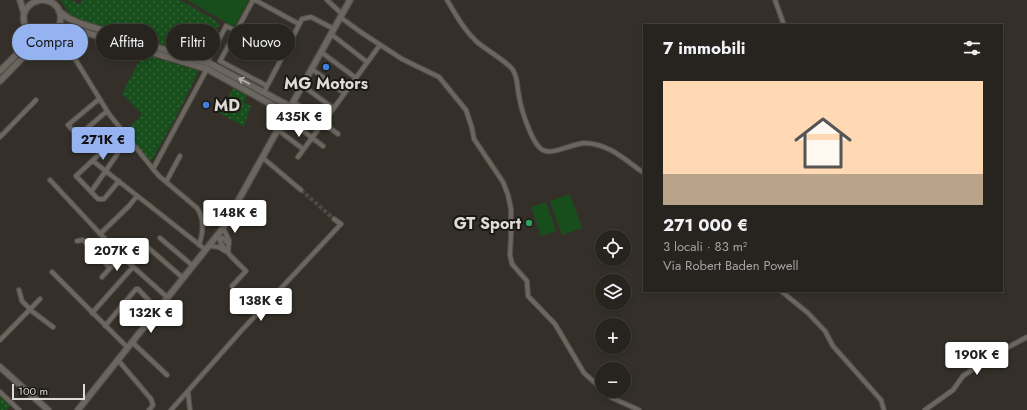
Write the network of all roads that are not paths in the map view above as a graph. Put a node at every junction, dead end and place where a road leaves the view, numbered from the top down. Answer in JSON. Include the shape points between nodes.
{"nodes":[{"id":1,"x":20,"y":0,"type":"edge"},
{"id":2,"x":38,"y":0,"type":"edge"},
{"id":3,"x":254,"y":0,"type":"edge"},
{"id":4,"x":327,"y":0,"type":"edge"},
{"id":5,"x":350,"y":0,"type":"edge"},
{"id":6,"x":447,"y":0,"type":"edge"},
{"id":7,"x":775,"y":0,"type":"edge"},
{"id":8,"x":59,"y":11,"type":"junction"},
{"id":9,"x":24,"y":14,"type":"junction"},
{"id":10,"x":341,"y":16,"type":"junction"},
{"id":11,"x":26,"y":24,"type":"edge"},
{"id":12,"x":60,"y":24,"type":"edge"},
{"id":13,"x":240,"y":24,"type":"edge"},
{"id":14,"x":300,"y":24,"type":"junction"},
{"id":15,"x":784,"y":24,"type":"edge"},
{"id":16,"x":228,"y":27,"type":"edge"},
{"id":17,"x":332,"y":32,"type":"junction"},
{"id":18,"x":88,"y":33,"type":"edge"},
{"id":19,"x":380,"y":45,"type":"junction"},
{"id":20,"x":228,"y":46,"type":"edge"},
{"id":21,"x":321,"y":52,"type":"junction"},
{"id":22,"x":12,"y":59,"type":"edge"},
{"id":23,"x":20,"y":60,"type":"edge"},
{"id":24,"x":76,"y":60,"type":"edge"},
{"id":25,"x":207,"y":62,"type":"junction"},
{"id":26,"x":368,"y":62,"type":"junction"},
{"id":27,"x":207,"y":69,"type":"junction"},
{"id":28,"x":312,"y":69,"type":"junction"},
{"id":29,"x":0,"y":71,"type":"edge"},
{"id":30,"x":356,"y":78,"type":"junction"},
{"id":31,"x":0,"y":81,"type":"edge"},
{"id":32,"x":267,"y":86,"type":"junction"},
{"id":33,"x":302,"y":86,"type":"junction"},
{"id":34,"x":264,"y":92,"type":"junction"},
{"id":35,"x":344,"y":93,"type":"junction"},
{"id":36,"x":99,"y":99,"type":"junction"},
{"id":37,"x":36,"y":100,"type":"dead end"},
{"id":38,"x":292,"y":104,"type":"junction"},
{"id":39,"x":333,"y":108,"type":"junction"},
{"id":40,"x":107,"y":111,"type":"junction"},
{"id":41,"x":286,"y":115,"type":"junction"},
{"id":42,"x":322,"y":123,"type":"junction"},
{"id":43,"x":121,"y":129,"type":"junction"},
{"id":44,"x":278,"y":130,"type":"junction"},
{"id":45,"x":338,"y":134,"type":"dead end"},
{"id":46,"x":0,"y":136,"type":"edge"},
{"id":47,"x":127,"y":137,"type":"junction"},
{"id":48,"x":312,"y":138,"type":"junction"},
{"id":49,"x":323,"y":146,"type":"dead end"},
{"id":50,"x":303,"y":149,"type":"junction"},
{"id":51,"x":180,"y":156,"type":"dead end"},
{"id":52,"x":298,"y":157,"type":"dead end"},
{"id":53,"x":263,"y":158,"type":"junction"},
{"id":54,"x":93,"y":161,"type":"junction"},
{"id":55,"x":153,"y":169,"type":"junction"},
{"id":56,"x":106,"y":171,"type":"junction"},
{"id":57,"x":643,"y":172,"type":"edge"},
{"id":58,"x":50,"y":180,"type":"dead end"},
{"id":59,"x":119,"y":181,"type":"junction"},
{"id":60,"x":166,"y":182,"type":"junction"},
{"id":61,"x":301,"y":190,"type":"tunnel mouth"},
{"id":62,"x":91,"y":192,"type":"junction"},
{"id":63,"x":137,"y":196,"type":"junction"},
{"id":64,"x":334,"y":219,"type":"dead end"},
{"id":65,"x":223,"y":228,"type":"junction"},
{"id":66,"x":100,"y":234,"type":"junction"},
{"id":67,"x":217,"y":236,"type":"junction"},
{"id":68,"x":160,"y":238,"type":"dead end"},
{"id":69,"x":77,"y":241,"type":"dead end"},
{"id":70,"x":144,"y":244,"type":"dead end"},
{"id":71,"x":229,"y":244,"type":"junction"},
{"id":72,"x":199,"y":245,"type":"junction"},
{"id":73,"x":207,"y":248,"type":"junction"},
{"id":74,"x":228,"y":253,"type":"junction"},
{"id":75,"x":121,"y":256,"type":"junction"},
{"id":76,"x":193,"y":266,"type":"junction"},
{"id":77,"x":133,"y":267,"type":"junction"},
{"id":78,"x":110,"y":268,"type":"junction"},
{"id":79,"x":52,"y":272,"type":"dead end"},
{"id":80,"x":102,"y":277,"type":"dead end"},
{"id":81,"x":183,"y":278,"type":"junction"},
{"id":82,"x":232,"y":286,"type":"dead end"},
{"id":83,"x":19,"y":290,"type":"dead end"},
{"id":84,"x":782,"y":292,"type":"edge"},
{"id":85,"x":168,"y":298,"type":"junction"},
{"id":86,"x":40,"y":299,"type":"dead end"},
{"id":87,"x":29,"y":309,"type":"junction"},
{"id":88,"x":157,"y":312,"type":"junction"},
{"id":89,"x":92,"y":313,"type":"junction"},
{"id":90,"x":173,"y":317,"type":"dead end"},
{"id":91,"x":105,"y":326,"type":"junction"},
{"id":92,"x":54,"y":327,"type":"dead end"},
{"id":93,"x":1027,"y":337,"type":"edge"},
{"id":94,"x":0,"y":340,"type":"edge"},
{"id":95,"x":132,"y":342,"type":"junction"},
{"id":96,"x":128,"y":348,"type":"junction"},
{"id":97,"x":118,"y":360,"type":"junction"},
{"id":98,"x":0,"y":362,"type":"edge"},
{"id":99,"x":0,"y":367,"type":"edge"},
{"id":100,"x":167,"y":375,"type":"dead end"},
{"id":101,"x":595,"y":383,"type":"edge"},
{"id":102,"x":21,"y":384,"type":"junction"},
{"id":103,"x":0,"y":392,"type":"edge"},
{"id":104,"x":188,"y":392,"type":"junction"},
{"id":105,"x":612,"y":398,"type":"edge"},
{"id":106,"x":19,"y":410,"type":"edge"},
{"id":107,"x":48,"y":410,"type":"edge"},
{"id":108,"x":78,"y":410,"type":"edge"},
{"id":109,"x":150,"y":410,"type":"edge"},
{"id":110,"x":171,"y":410,"type":"edge"},
{"id":111,"x":190,"y":410,"type":"edge"},
{"id":112,"x":639,"y":410,"type":"edge"},
{"id":113,"x":884,"y":410,"type":"edge"},
{"id":114,"x":925,"y":410,"type":"edge"}],
"edges":[{"from":1,"to":9,"type":"street"},
{"from":2,"to":8,"type":"street","via":[[52,3]]},
{"from":2,"to":9,"type":"street","via":[[28,7]]},
{"from":3,"to":13,"type":"street"},
{"from":3,"to":14,"type":"street"},
{"from":4,"to":10,"type":"street"},
{"from":5,"to":10,"type":"street"},
{"from":6,"to":57,"type":"street","via":[[473,37],[513,68],[532,138],[542,150],[551,152],[576,144],[597,144],[606,147]]},
{"from":7,"to":15,"type":"street"},
{"from":8,"to":12,"type":"street"},
{"from":8,"to":25,"type":"street","via":[[79,24]]},
{"from":9,"to":11,"type":"street"},
{"from":10,"to":17,"type":"street"},
{"from":10,"to":19,"type":"street"},
{"from":14,"to":17,"type":"street","via":[[302,19],[311,17]]},
{"from":14,"to":32,"type":"street"},
{"from":16,"to":25,"type":"street","via":[[226,26]]},
{"from":17,"to":21,"type":"street"},
{"from":17,"to":26,"type":"street"},
{"from":18,"to":27,"type":"street"},
{"from":19,"to":26,"type":"street"},
{"from":19,"to":101,"type":"street","via":[[439,77],[466,110],[474,139],[503,182],[508,195],[511,209],[512,264],[527,281],[528,296],[555,324],[584,373]]},
{"from":20,"to":32,"type":"street","via":[[220,60]]},
{"from":21,"to":28,"type":"street"},
{"from":21,"to":30,"type":"street"},
{"from":22,"to":29,"type":"street"},
{"from":23,"to":31,"type":"street"},
{"from":24,"to":36,"type":"street"},
{"from":34,"to":25,"type":"street","one_way":true},
{"from":26,"to":30,"type":"street"},
{"from":27,"to":41,"type":"street"},
{"from":27,"to":55,"type":"street"},
{"from":28,"to":33,"type":"street"},
{"from":28,"to":35,"type":"street"},
{"from":30,"to":35,"type":"street"},
{"from":32,"to":34,"type":"street"},
{"from":33,"to":38,"type":"street"},
{"from":33,"to":39,"type":"street"},
{"from":34,"to":38,"type":"street"},
{"from":35,"to":39,"type":"street"},
{"from":36,"to":40,"type":"street"},
{"from":36,"to":40,"type":"street","via":[[68,125],[78,136]]},
{"from":37,"to":46,"type":"street"},
{"from":38,"to":41,"type":"street"},
{"from":38,"to":42,"type":"street"},
{"from":39,"to":42,"type":"street"},
{"from":40,"to":43,"type":"street"},
{"from":41,"to":44,"type":"street"},
{"from":41,"to":48,"type":"street"},
{"from":42,"to":45,"type":"street"},
{"from":42,"to":48,"type":"street"},
{"from":43,"to":47,"type":"street"},
{"from":43,"to":54,"type":"street"},
{"from":44,"to":50,"type":"street"},
{"from":44,"to":53,"type":"street"},
{"from":47,"to":55,"type":"street"},
{"from":47,"to":56,"type":"street"},
{"from":48,"to":49,"type":"street"},
{"from":48,"to":50,"type":"street"},
{"from":50,"to":52,"type":"street"},
{"from":51,"to":60,"type":"street"},
{"from":53,"to":61,"type":"street"},
{"from":53,"to":65,"type":"street"},
{"from":54,"to":56,"type":"street"},
{"from":54,"to":62,"type":"street","via":[[76,176]]},
{"from":55,"to":60,"type":"street"},
{"from":56,"to":59,"type":"street"},
{"from":56,"to":62,"type":"street"},
{"from":58,"to":66,"type":"street"},
{"from":59,"to":62,"type":"street","via":[[104,199],[98,199]]},
{"from":59,"to":63,"type":"street"},
{"from":60,"to":72,"type":"street","via":[[201,213],[202,235]]},
{"from":63,"to":66,"type":"street"},
{"from":63,"to":72,"type":"street"},
{"from":64,"to":104,"type":"street","via":[[341,224]]},
{"from":65,"to":67,"type":"street"},
{"from":65,"to":71,"type":"street"},
{"from":66,"to":75,"type":"street"},
{"from":67,"to":71,"type":"street"},
{"from":67,"to":73,"type":"street"},
{"from":67,"to":74,"type":"street"},
{"from":68,"to":76,"type":"street"},
{"from":69,"to":78,"type":"street","via":[[83,240]]},
{"from":70,"to":81,"type":"street"},
{"from":71,"to":74,"type":"street"},
{"from":72,"to":73,"type":"street"},
{"from":73,"to":74,"type":"street","via":[[214,245]]},
{"from":73,"to":76,"type":"street"},
{"from":74,"to":82,"type":"street","via":[[246,271]]},
{"from":75,"to":77,"type":"street"},
{"from":75,"to":78,"type":"street"},
{"from":76,"to":81,"type":"street"},
{"from":77,"to":85,"type":"street"},
{"from":77,"to":89,"type":"street"},
{"from":78,"to":80,"type":"street"},
{"from":79,"to":89,"type":"street"},
{"from":81,"to":85,"type":"street"},
{"from":83,"to":87,"type":"street","via":[[22,301]]},
{"from":84,"to":113,"type":"street","via":[[825,331],[833,346],[881,400]]},
{"from":85,"to":88,"type":"street"},
{"from":86,"to":87,"type":"street"},
{"from":87,"to":92,"type":"street"},
{"from":87,"to":94,"type":"street"},
{"from":88,"to":90,"type":"street"},
{"from":88,"to":91,"type":"street","via":[[136,289]]},
{"from":88,"to":95,"type":"street"},
{"from":89,"to":91,"type":"street"},
{"from":91,"to":96,"type":"street"},
{"from":93,"to":114,"type":"street","via":[[963,376],[953,390]]},
{"from":95,"to":96,"type":"street"},
{"from":95,"to":100,"type":"street"},
{"from":96,"to":97,"type":"street"},
{"from":97,"to":108,"type":"street"},
{"from":97,"to":109,"type":"street","via":[[151,399]]},
{"from":98,"to":102,"type":"street"},
{"from":99,"to":102,"type":"street"},
{"from":102,"to":107,"type":"street"},
{"from":103,"to":106,"type":"street"},
{"from":104,"to":110,"type":"street"},
{"from":104,"to":111,"type":"street"},
{"from":105,"to":112,"type":"street"}]}
